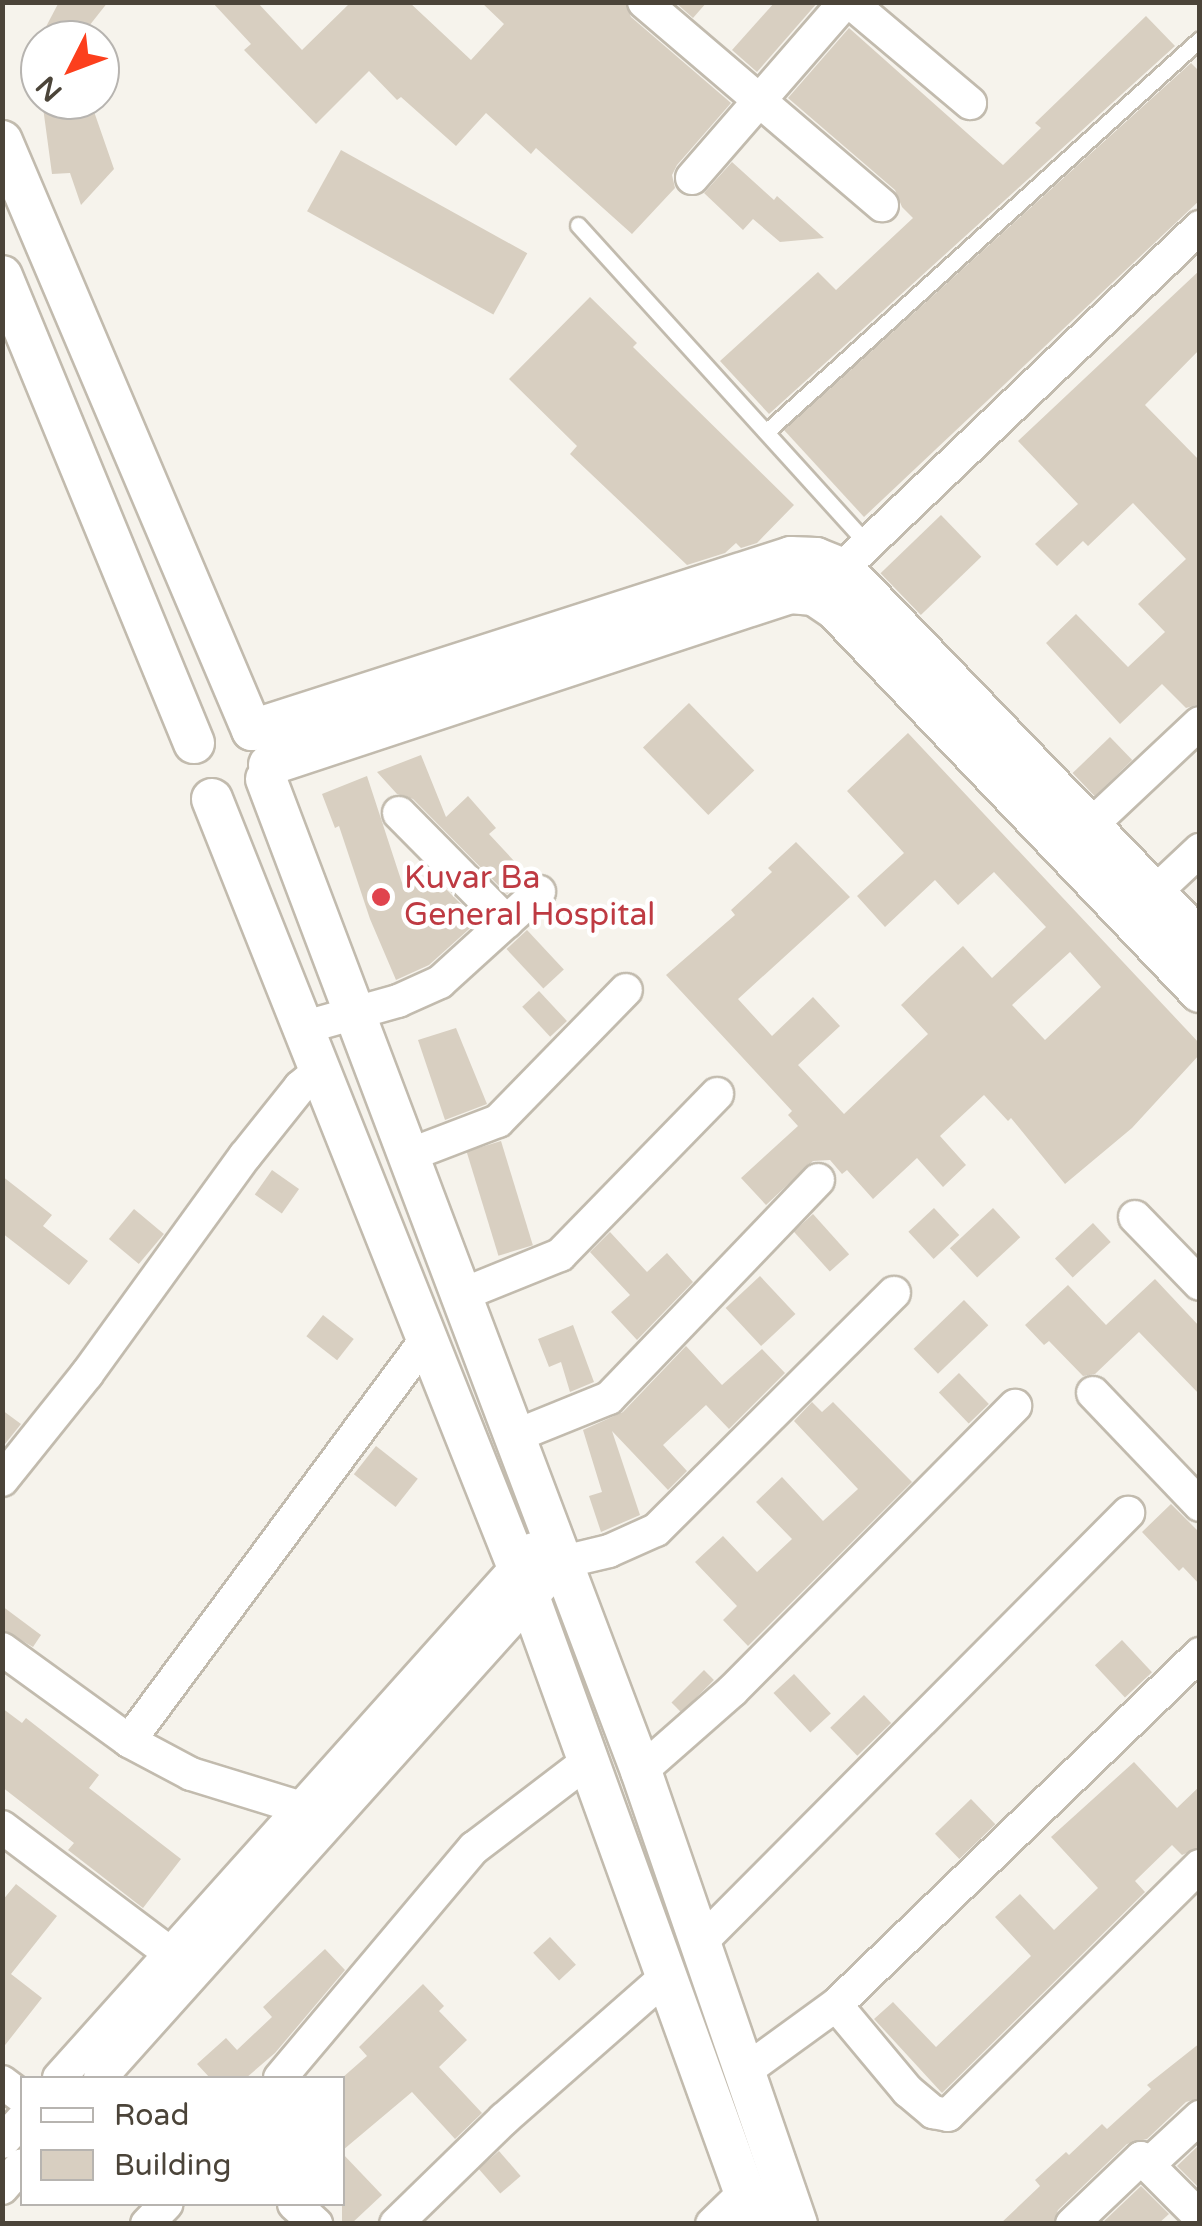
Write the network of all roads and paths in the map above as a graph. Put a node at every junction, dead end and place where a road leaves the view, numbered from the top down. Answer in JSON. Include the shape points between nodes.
{"nodes":[{"id":1,"x":644,"y":2,"type":"edge"},
{"id":2,"x":848,"y":2,"type":"edge"},
{"id":3,"x":1200,"y":39,"type":"edge"},
{"id":4,"x":761,"y":100,"type":"junction"},
{"id":5,"x":970,"y":103,"type":"dead end"},
{"id":6,"x":2,"y":141,"type":"edge"},
{"id":7,"x":692,"y":178,"type":"dead end"},
{"id":8,"x":882,"y":206,"type":"dead end"},
{"id":9,"x":578,"y":225,"type":"dead end"},
{"id":10,"x":1200,"y":227,"type":"edge"},
{"id":11,"x":2,"y":276,"type":"edge"},
{"id":12,"x":766,"y":432,"type":"junction"},
{"id":13,"x":842,"y":570,"type":"junction"},
{"id":14,"x":1200,"y":723,"type":"edge"},
{"id":15,"x":194,"y":743,"type":"junction"},
{"id":16,"x":262,"y":758,"type":"junction"},
{"id":17,"x":212,"y":799,"type":"junction"},
{"id":18,"x":399,"y":812,"type":"dead end"},
{"id":19,"x":1079,"y":837,"type":"junction"},
{"id":20,"x":1200,"y":850,"type":"edge"},
{"id":21,"x":539,"y":892,"type":"dead end"},
{"id":22,"x":1142,"y":904,"type":"junction"},
{"id":23,"x":507,"y":922,"type":"junction"},
{"id":24,"x":1200,"y":940,"type":"edge"},
{"id":25,"x":626,"y":990,"type":"dead end"},
{"id":26,"x":1200,"y":992,"type":"edge"},
{"id":27,"x":354,"y":1012,"type":"junction"},
{"id":28,"x":302,"y":1028,"type":"junction"},
{"id":29,"x":320,"y":1072,"type":"junction"},
{"id":30,"x":718,"y":1094,"type":"dead end"},
{"id":31,"x":408,"y":1155,"type":"junction"},
{"id":32,"x":818,"y":1180,"type":"dead end"},
{"id":33,"x":1136,"y":1217,"type":"dead end"},
{"id":34,"x":1200,"y":1284,"type":"edge"},
{"id":35,"x":894,"y":1293,"type":"dead end"},
{"id":36,"x":461,"y":1294,"type":"junction"},
{"id":37,"x":426,"y":1339,"type":"junction"},
{"id":38,"x":1093,"y":1393,"type":"dead end"},
{"id":39,"x":1015,"y":1406,"type":"dead end"},
{"id":40,"x":515,"y":1436,"type":"junction"},
{"id":41,"x":2,"y":1480,"type":"edge"},
{"id":42,"x":1200,"y":1506,"type":"edge"},
{"id":43,"x":1128,"y":1513,"type":"dead end"},
{"id":44,"x":557,"y":1546,"type":"junction"},
{"id":45,"x":524,"y":1581,"type":"junction"},
{"id":46,"x":2,"y":1649,"type":"edge"},
{"id":47,"x":1200,"y":1654,"type":"edge"},
{"id":48,"x":129,"y":1741,"type":"junction"},
{"id":49,"x":588,"y":1761,"type":"junction"},
{"id":50,"x":641,"y":1772,"type":"junction"},
{"id":51,"x":298,"y":1807,"type":"junction"},
{"id":52,"x":2,"y":1828,"type":"edge"},
{"id":53,"x":1200,"y":1866,"type":"edge"},
{"id":54,"x":700,"y":1943,"type":"junction"},
{"id":55,"x":170,"y":1953,"type":"junction"},
{"id":56,"x":667,"y":1976,"type":"junction"},
{"id":57,"x":836,"y":2005,"type":"junction"},
{"id":58,"x":745,"y":2071,"type":"junction"},
{"id":59,"x":61,"y":2076,"type":"edge"},
{"id":60,"x":102,"y":2076,"type":"edge"},
{"id":61,"x":282,"y":2076,"type":"edge"},
{"id":62,"x":1200,"y":2116,"type":"edge"},
{"id":63,"x":20,"y":2122,"type":"edge"},
{"id":64,"x":2,"y":2142,"type":"edge"},
{"id":65,"x":1148,"y":2164,"type":"junction"},
{"id":66,"x":20,"y":2167,"type":"edge"},
{"id":67,"x":2,"y":2188,"type":"edge"},
{"id":68,"x":164,"y":2206,"type":"edge"},
{"id":69,"x":296,"y":2206,"type":"edge"},
{"id":70,"x":750,"y":2208,"type":"edge"},
{"id":71,"x":1200,"y":2217,"type":"edge"},
{"id":72,"x":146,"y":2224,"type":"edge"},
{"id":73,"x":316,"y":2224,"type":"edge"},
{"id":74,"x":396,"y":2224,"type":"edge"},
{"id":75,"x":712,"y":2224,"type":"edge"},
{"id":76,"x":797,"y":2224,"type":"edge"},
{"id":77,"x":1072,"y":2224,"type":"edge"}],
"edges":[{"from":1,"to":4,"type":"street"},
{"from":2,"to":4,"type":"street"},
{"from":2,"to":5,"type":"street"},
{"from":3,"to":12,"type":"lane"},
{"from":4,"to":7,"type":"street"},
{"from":4,"to":8,"type":"street"},
{"from":6,"to":16,"type":"street"},
{"from":9,"to":12,"type":"lane"},
{"from":10,"to":13,"type":"street"},
{"from":11,"to":15,"type":"street"},
{"from":12,"to":13,"type":"lane"},
{"from":13,"to":16,"type":"street","via":[[790,593]]},
{"from":13,"to":19,"type":"street","via":[[836,610]]},
{"from":14,"to":19,"type":"street"},
{"from":15,"to":16,"type":"street","via":[[227,722]]},
{"from":15,"to":17,"type":"street","via":[[189,769]]},
{"from":16,"to":17,"type":"street","via":[[250,798]]},
{"from":16,"to":27,"type":"street"},
{"from":17,"to":28,"type":"street"},
{"from":18,"to":23,"type":"street"},
{"from":19,"to":22,"type":"street"},
{"from":20,"to":22,"type":"street"},
{"from":21,"to":23,"type":"street"},
{"from":22,"to":24,"type":"street"},
{"from":22,"to":26,"type":"street"},
{"from":23,"to":27,"type":"street","via":[[440,982]]},
{"from":25,"to":31,"type":"street","via":[[498,1121]]},
{"from":27,"to":28,"type":"street"},
{"from":27,"to":31,"type":"street"},
{"from":28,"to":29,"type":"street"},
{"from":29,"to":37,"type":"street"},
{"from":29,"to":41,"type":"street","via":[[244,1156]]},
{"from":30,"to":36,"type":"street","via":[[560,1255]]},
{"from":31,"to":36,"type":"street"},
{"from":32,"to":40,"type":"street","via":[[609,1398]]},
{"from":33,"to":34,"type":"street"},
{"from":35,"to":44,"type":"street","via":[[656,1530],[609,1552]]},
{"from":36,"to":40,"type":"street"},
{"from":37,"to":45,"type":"street"},
{"from":37,"to":48,"type":"street"},
{"from":38,"to":42,"type":"street"},
{"from":39,"to":50,"type":"street","via":[[732,1691]]},
{"from":40,"to":44,"type":"street"},
{"from":43,"to":54,"type":"street"},
{"from":44,"to":45,"type":"street"},
{"from":44,"to":50,"type":"street"},
{"from":45,"to":49,"type":"street"},
{"from":45,"to":51,"type":"street"},
{"from":45,"to":60,"type":"street"},
{"from":46,"to":48,"type":"street"},
{"from":47,"to":57,"type":"street"},
{"from":48,"to":51,"type":"street","via":[[191,1774]]},
{"from":49,"to":56,"type":"street"},
{"from":49,"to":61,"type":"street","via":[[474,1848]]},
{"from":50,"to":54,"type":"street"},
{"from":51,"to":55,"type":"street"},
{"from":52,"to":55,"type":"street"},
{"from":53,"to":57,"type":"street","via":[[948,2115],[933,2112],[908,2091]]},
{"from":54,"to":58,"type":"street"},
{"from":55,"to":59,"type":"street"},
{"from":56,"to":70,"type":"street"},
{"from":56,"to":74,"type":"street"},
{"from":57,"to":58,"type":"street"},
{"from":58,"to":76,"type":"street"},
{"from":62,"to":65,"type":"street"},
{"from":63,"to":64,"type":"street"},
{"from":65,"to":71,"type":"street"},
{"from":65,"to":77,"type":"street","via":[[1141,2158]]},
{"from":66,"to":67,"type":"street"},
{"from":68,"to":72,"type":"street"},
{"from":69,"to":73,"type":"street"},
{"from":70,"to":75,"type":"street"}]}
